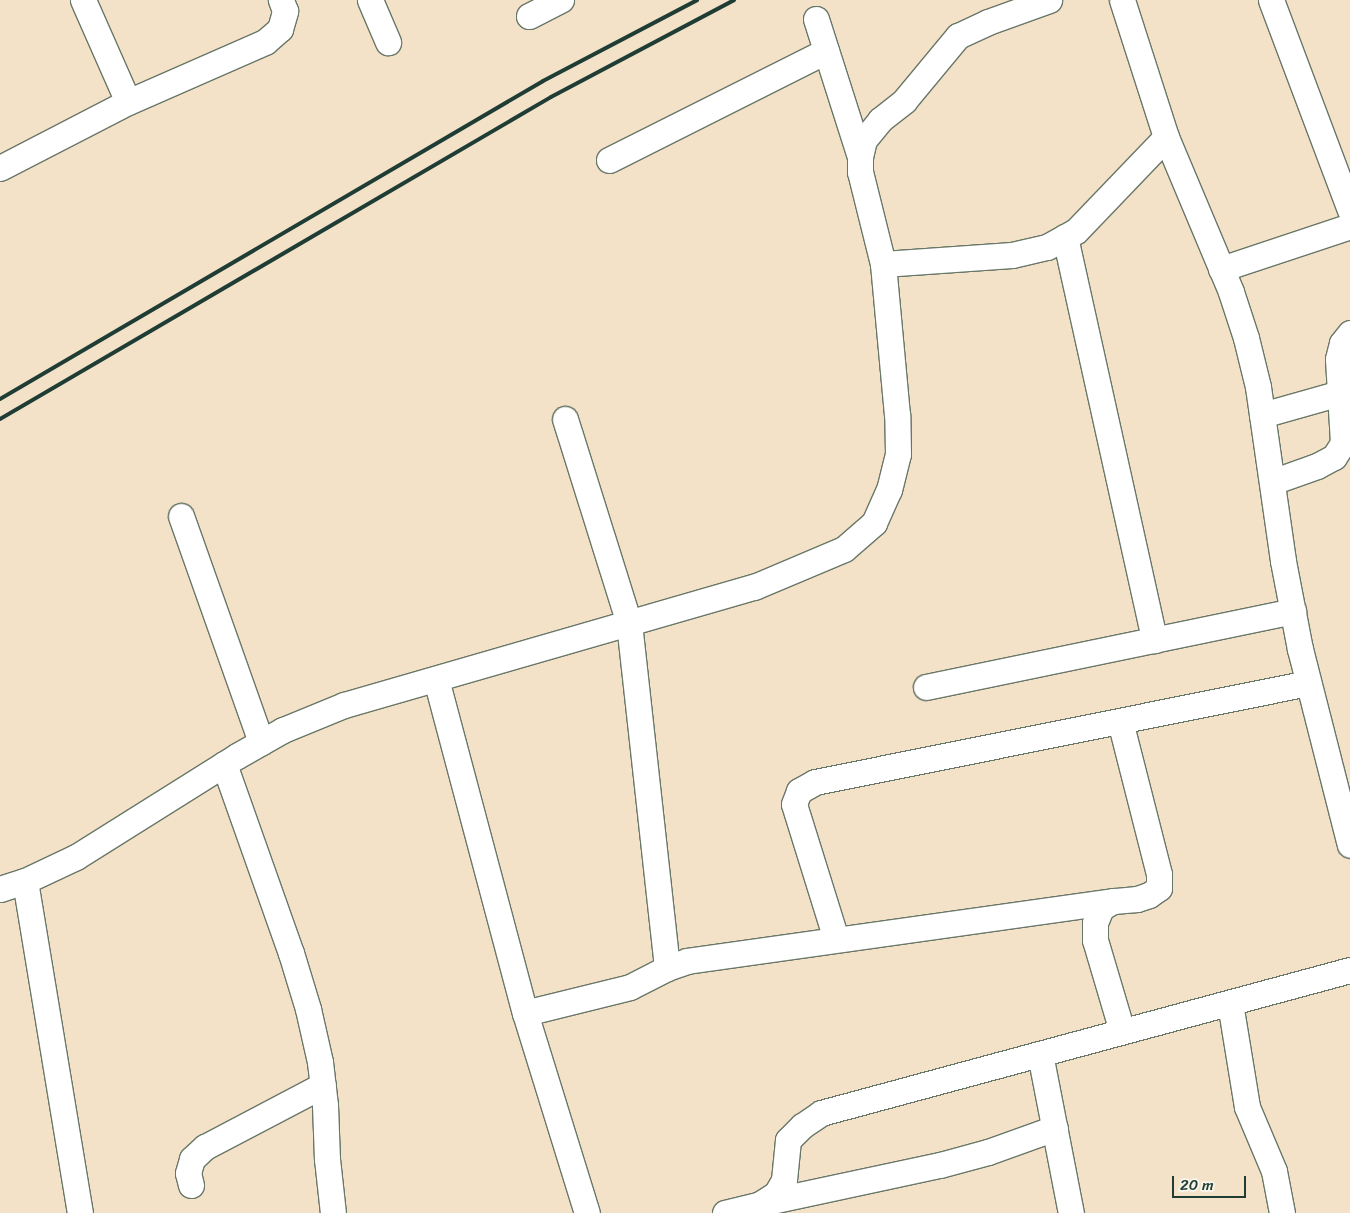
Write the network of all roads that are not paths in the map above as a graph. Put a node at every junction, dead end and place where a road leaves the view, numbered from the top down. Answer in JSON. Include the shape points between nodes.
{"nodes":[{"id":1,"x":83,"y":0,"type":"edge"},
{"id":2,"x":281,"y":0,"type":"edge"},
{"id":3,"x":370,"y":0,"type":"edge"},
{"id":4,"x":561,"y":0,"type":"edge"},
{"id":5,"x":1049,"y":0,"type":"edge"},
{"id":6,"x":1122,"y":0,"type":"edge"},
{"id":7,"x":1271,"y":0,"type":"edge"},
{"id":8,"x":529,"y":16,"type":"dead end"},
{"id":9,"x":816,"y":19,"type":"dead end"},
{"id":10,"x":388,"y":42,"type":"dead end"},
{"id":11,"x":826,"y":51,"type":"junction"},
{"id":12,"x":128,"y":102,"type":"junction"},
{"id":13,"x":1166,"y":137,"type":"junction"},
{"id":14,"x":860,"y":157,"type":"junction"},
{"id":15,"x":609,"y":160,"type":"dead end"},
{"id":16,"x":0,"y":168,"type":"edge"},
{"id":17,"x":1350,"y":210,"type":"edge"},
{"id":18,"x":1350,"y":226,"type":"edge"},
{"id":19,"x":1065,"y":237,"type":"junction"},
{"id":20,"x":883,"y":264,"type":"junction"},
{"id":21,"x":1221,"y":270,"type":"junction"},
{"id":22,"x":1350,"y":333,"type":"edge"},
{"id":23,"x":1340,"y":393,"type":"junction"},
{"id":24,"x":1262,"y":415,"type":"junction"},
{"id":25,"x":565,"y":419,"type":"dead end"},
{"id":26,"x":1342,"y":454,"type":"edge"},
{"id":27,"x":1272,"y":482,"type":"junction"},
{"id":28,"x":181,"y":516,"type":"dead end"},
{"id":29,"x":1292,"y":611,"type":"junction"},
{"id":30,"x":629,"y":623,"type":"junction"},
{"id":31,"x":1154,"y":640,"type":"junction"},
{"id":32,"x":436,"y":679,"type":"junction"},
{"id":33,"x":1308,"y":683,"type":"junction"},
{"id":34,"x":926,"y":687,"type":"dead end"},
{"id":35,"x":1120,"y":720,"type":"junction"},
{"id":36,"x":261,"y":742,"type":"junction"},
{"id":37,"x":1340,"y":762,"type":"edge"},
{"id":38,"x":224,"y":764,"type":"junction"},
{"id":39,"x":1350,"y":845,"type":"edge"},
{"id":40,"x":25,"y":881,"type":"junction"},
{"id":41,"x":0,"y":889,"type":"edge"},
{"id":42,"x":1113,"y":901,"type":"junction"},
{"id":43,"x":836,"y":939,"type":"junction"},
{"id":44,"x":667,"y":968,"type":"junction"},
{"id":45,"x":1350,"y":970,"type":"edge"},
{"id":46,"x":1230,"y":1003,"type":"junction"},
{"id":47,"x":525,"y":1013,"type":"junction"},
{"id":48,"x":1122,"y":1031,"type":"junction"},
{"id":49,"x":1040,"y":1054,"type":"junction"},
{"id":50,"x":323,"y":1085,"type":"junction"},
{"id":51,"x":1055,"y":1128,"type":"junction"},
{"id":52,"x":191,"y":1185,"type":"dead end"},
{"id":53,"x":760,"y":1204,"type":"junction"},
{"id":54,"x":80,"y":1213,"type":"edge"},
{"id":55,"x":333,"y":1213,"type":"edge"},
{"id":56,"x":587,"y":1213,"type":"edge"},
{"id":57,"x":724,"y":1213,"type":"edge"},
{"id":58,"x":1071,"y":1213,"type":"edge"},
{"id":59,"x":1282,"y":1213,"type":"edge"}],
"edges":[{"from":1,"to":12,"type":"street"},
{"from":2,"to":12,"type":"street","via":[[285,11],[280,29],[265,42]]},
{"from":3,"to":10,"type":"street"},
{"from":4,"to":8,"type":"street"},
{"from":5,"to":14,"type":"street","via":[[958,36],[904,102],[870,130]]},
{"from":6,"to":13,"type":"street"},
{"from":7,"to":17,"type":"street"},
{"from":9,"to":11,"type":"street"},
{"from":11,"to":14,"type":"street"},
{"from":11,"to":15,"type":"street"},
{"from":12,"to":16,"type":"street"},
{"from":13,"to":19,"type":"street","via":[[1076,231]]},
{"from":13,"to":21,"type":"street"},
{"from":14,"to":20,"type":"street","via":[[860,172]]},
{"from":18,"to":21,"type":"street"},
{"from":19,"to":20,"type":"street","via":[[1047,247],[1012,256]]},
{"from":19,"to":31,"type":"street"},
{"from":20,"to":30,"type":"street","via":[[898,454],[890,490],[874,523],[844,550],[754,587]]},
{"from":21,"to":24,"type":"street","via":[[1246,338]]},
{"from":22,"to":23,"type":"street","via":[[1342,343],[1338,359]]},
{"from":23,"to":24,"type":"street"},
{"from":23,"to":26,"type":"street"},
{"from":24,"to":27,"type":"street"},
{"from":25,"to":30,"type":"street"},
{"from":26,"to":27,"type":"street"},
{"from":27,"to":29,"type":"street"},
{"from":28,"to":36,"type":"street"},
{"from":29,"to":31,"type":"street"},
{"from":29,"to":33,"type":"street"},
{"from":30,"to":32,"type":"street"},
{"from":30,"to":44,"type":"street"},
{"from":31,"to":34,"type":"street"},
{"from":32,"to":36,"type":"street","via":[[344,705]]},
{"from":32,"to":47,"type":"street"},
{"from":33,"to":35,"type":"street"},
{"from":33,"to":37,"type":"street"},
{"from":35,"to":42,"type":"street","via":[[1159,874],[1159,888],[1137,899]]},
{"from":35,"to":43,"type":"street","via":[[814,782],[798,791],[794,804]]},
{"from":36,"to":38,"type":"street"},
{"from":37,"to":39,"type":"street"},
{"from":38,"to":40,"type":"street","via":[[76,856]]},
{"from":38,"to":50,"type":"street","via":[[291,953],[308,1010]]},
{"from":40,"to":41,"type":"street"},
{"from":40,"to":54,"type":"street"},
{"from":42,"to":43,"type":"street"},
{"from":42,"to":48,"type":"street","via":[[1101,908],[1095,922],[1096,940]]},
{"from":43,"to":44,"type":"street","via":[[710,957]]},
{"from":44,"to":47,"type":"street","via":[[630,987]]},
{"from":45,"to":46,"type":"street"},
{"from":46,"to":48,"type":"street"},
{"from":46,"to":59,"type":"street","via":[[1247,1107],[1274,1172]]},
{"from":47,"to":56,"type":"street"},
{"from":48,"to":49,"type":"street"},
{"from":49,"to":51,"type":"street"},
{"from":49,"to":53,"type":"street","via":[[821,1113],[788,1140],[784,1180],[776,1194]]},
{"from":50,"to":52,"type":"street","via":[[205,1147],[192,1159],[188,1174]]},
{"from":50,"to":55,"type":"street"},
{"from":51,"to":53,"type":"street","via":[[940,1165]]},
{"from":51,"to":58,"type":"street"},
{"from":53,"to":57,"type":"street"}]}
